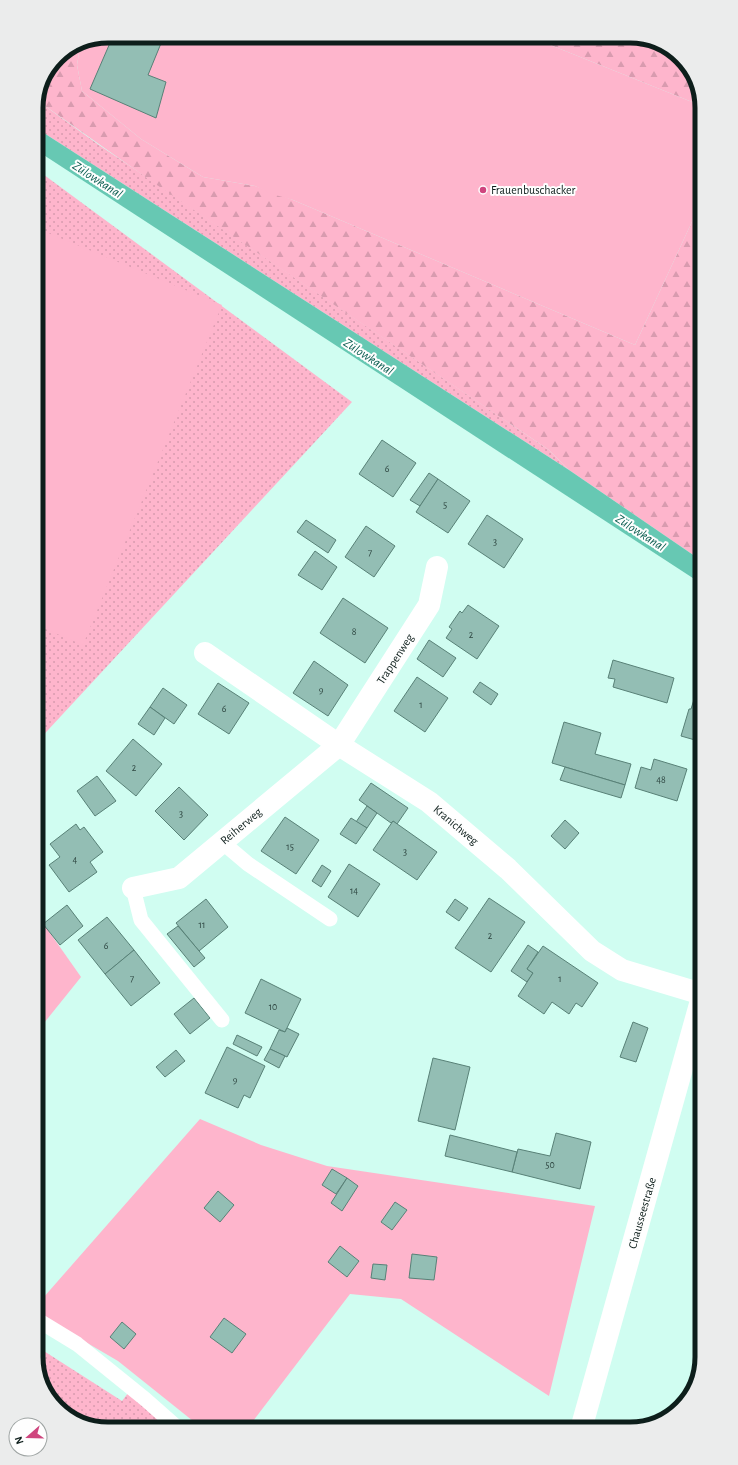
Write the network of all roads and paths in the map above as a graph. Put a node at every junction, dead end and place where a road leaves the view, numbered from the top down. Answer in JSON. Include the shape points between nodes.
{"nodes":[{"id":1,"x":437,"y":567,"type":"dead end"},
{"id":2,"x":205,"y":654,"type":"dead end"},
{"id":3,"x":339,"y":745,"type":"junction"},
{"id":4,"x":222,"y":842,"type":"junction"},
{"id":5,"x":133,"y":888,"type":"joint"},
{"id":6,"x":330,"y":919,"type":"dead end"},
{"id":7,"x":695,"y":994,"type":"edge"},
{"id":8,"x":222,"y":1020,"type":"dead end"},
{"id":9,"x":695,"y":1021,"type":"edge"},
{"id":10,"x":43,"y":1323,"type":"edge"},
{"id":11,"x":171,"y":1422,"type":"edge"},
{"id":12,"x":584,"y":1422,"type":"edge"}],
"edges":[{"from":1,"to":3,"type":"street","name":"Trappenweg","via":[[430,605]]},
{"from":2,"to":3,"type":"street","name":"Kranichweg"},
{"from":3,"to":4,"type":"street","name":"Reiherweg"},
{"from":3,"to":7,"type":"street","name":"Kranichweg","via":[[429,802],[508,869],[592,951],[622,970]]},
{"from":4,"to":5,"type":"street","name":"Reiherweg","via":[[179,878]]},
{"from":4,"to":6,"type":"lane","via":[[248,864]]},
{"from":5,"to":8,"type":"lane","via":[[142,920]]},
{"from":9,"to":12,"type":"street","name":"Chausseestraße"},
{"from":10,"to":11,"type":"lane","via":[[77,1344]]}]}
